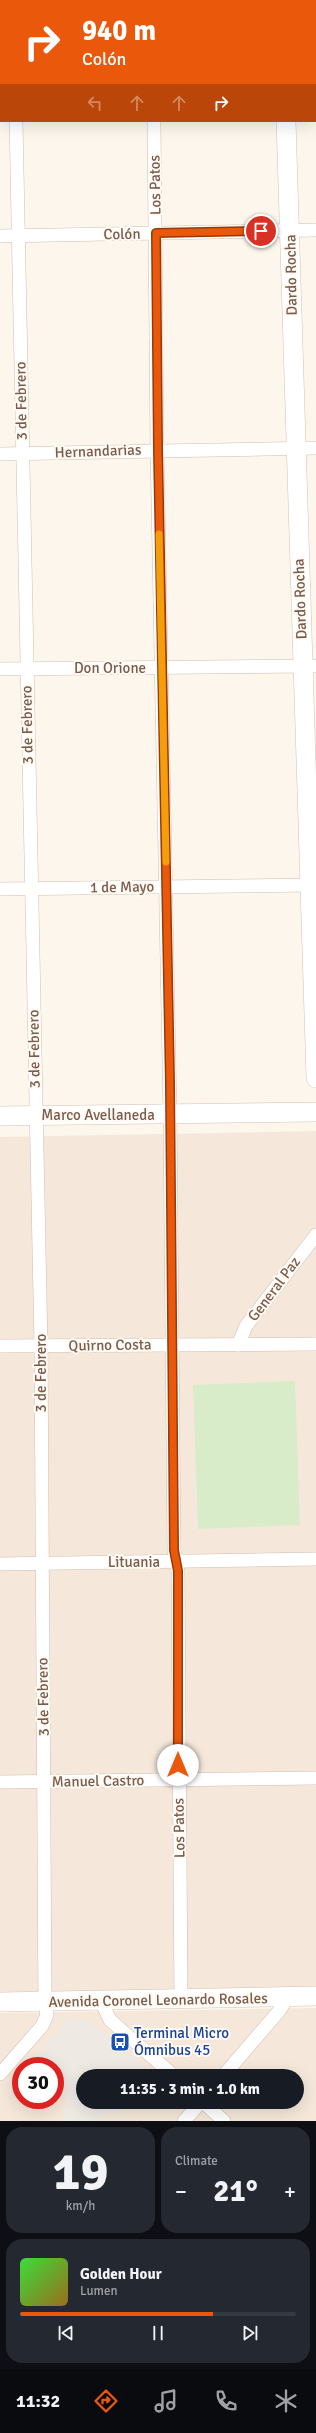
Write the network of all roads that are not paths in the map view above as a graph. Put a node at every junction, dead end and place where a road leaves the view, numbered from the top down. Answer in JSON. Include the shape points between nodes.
{"nodes":[{"id":1,"x":16,"y":122,"type":"edge"},
{"id":2,"x":154,"y":122,"type":"edge"},
{"id":3,"x":286,"y":122,"type":"edge"},
{"id":4,"x":316,"y":230,"type":"edge"},
{"id":5,"x":290,"y":231,"type":"junction"},
{"id":6,"x":156,"y":233,"type":"junction"},
{"id":7,"x":0,"y":236,"type":"edge"},
{"id":8,"x":18,"y":236,"type":"junction"},
{"id":9,"x":316,"y":448,"type":"edge"},
{"id":10,"x":158,"y":449,"type":"junction"},
{"id":11,"x":295,"y":449,"type":"junction"},
{"id":12,"x":22,"y":453,"type":"junction"},
{"id":13,"x":0,"y":454,"type":"edge"},
{"id":14,"x":309,"y":666,"type":"edge"},
{"id":15,"x":162,"y":667,"type":"junction"},
{"id":16,"x":26,"y":668,"type":"junction"},
{"id":17,"x":0,"y":669,"type":"edge"},
{"id":18,"x":313,"y":885,"type":"edge"},
{"id":19,"x":167,"y":886,"type":"junction"},
{"id":20,"x":31,"y":888,"type":"junction"},
{"id":21,"x":0,"y":889,"type":"edge"},
{"id":22,"x":316,"y":1078,"type":"edge"},
{"id":23,"x":316,"y":1112,"type":"edge"},
{"id":24,"x":170,"y":1114,"type":"junction"},
{"id":25,"x":35,"y":1115,"type":"junction"},
{"id":26,"x":0,"y":1116,"type":"edge"},
{"id":27,"x":316,"y":1235,"type":"edge"},
{"id":28,"x":172,"y":1344,"type":"junction"},
{"id":29,"x":316,"y":1344,"type":"edge"},
{"id":30,"x":238,"y":1345,"type":"junction"},
{"id":31,"x":0,"y":1346,"type":"edge"},
{"id":32,"x":41,"y":1346,"type":"junction"},
{"id":33,"x":316,"y":1559,"type":"edge"},
{"id":34,"x":176,"y":1562,"type":"junction"},
{"id":35,"x":42,"y":1563,"type":"junction"},
{"id":36,"x":0,"y":1564,"type":"edge"},
{"id":37,"x":316,"y":1778,"type":"edge"},
{"id":38,"x":178,"y":1780,"type":"junction"},
{"id":39,"x":0,"y":1782,"type":"edge"},
{"id":40,"x":44,"y":1782,"type":"junction"},
{"id":41,"x":316,"y":1996,"type":"edge"},
{"id":42,"x":288,"y":1997,"type":"junction"},
{"id":43,"x":181,"y":2000,"type":"junction"},
{"id":44,"x":101,"y":2001,"type":"junction"},
{"id":45,"x":0,"y":2002,"type":"edge"},
{"id":46,"x":45,"y":2002,"type":"junction"},
{"id":47,"x":166,"y":2069,"type":"edge"},
{"id":48,"x":229,"y":2069,"type":"edge"},
{"id":49,"x":0,"y":2074,"type":"edge"},
{"id":50,"x":195,"y":2109,"type":"edge"},
{"id":51,"x":210,"y":2109,"type":"edge"},
{"id":52,"x":184,"y":2121,"type":"edge"},
{"id":53,"x":224,"y":2121,"type":"edge"}],
"edges":[{"from":1,"to":8,"type":"street","name":"3 de Febrero"},
{"from":2,"to":6,"type":"street","name":"Los Patos"},
{"from":3,"to":5,"type":"street","name":"Dardo Rocha"},
{"from":4,"to":5,"type":"street","name":"Colón"},
{"from":5,"to":6,"type":"street","name":"Colón"},
{"from":5,"to":11,"type":"street","name":"Dardo Rocha"},
{"from":6,"to":8,"type":"street","name":"Colón"},
{"from":6,"to":10,"type":"street","name":"Los Patos"},
{"from":7,"to":8,"type":"street","name":"Colón"},
{"from":8,"to":12,"type":"street","name":"3 de Febrero"},
{"from":9,"to":11,"type":"street","name":"Hernandarias"},
{"from":10,"to":11,"type":"street","name":"Hernandarias"},
{"from":10,"to":12,"type":"street","name":"Hernandarias"},
{"from":10,"to":15,"type":"street","name":"Los Patos"},
{"from":11,"to":14,"type":"street","name":"Dardo Rocha"},
{"from":12,"to":13,"type":"street","name":"Hernandarias"},
{"from":12,"to":16,"type":"street","name":"3 de Febrero"},
{"from":14,"to":15,"type":"street","name":"Don Orione"},
{"from":14,"to":18,"type":"street","name":"Dardo Rocha"},
{"from":15,"to":16,"type":"street","name":"Don Orione"},
{"from":15,"to":19,"type":"street","name":"Los Patos"},
{"from":16,"to":17,"type":"street","name":"Don Orione"},
{"from":16,"to":20,"type":"street","name":"3 de Febrero"},
{"from":18,"to":19,"type":"street","name":"1 de Mayo"},
{"from":18,"to":22,"type":"street","name":"Dardo Rocha"},
{"from":19,"to":20,"type":"street","name":"1 de Mayo"},
{"from":19,"to":24,"type":"street","name":"Los Patos"},
{"from":20,"to":21,"type":"street","name":"1 de Mayo"},
{"from":20,"to":25,"type":"street","name":"3 de Febrero"},
{"from":23,"to":24,"type":"street","name":"Marco Avellaneda"},
{"from":24,"to":25,"type":"street","name":"Marco Avellaneda"},
{"from":24,"to":28,"type":"street","name":"Los Patos"},
{"from":25,"to":26,"type":"street","name":"Marco Avellaneda"},
{"from":25,"to":32,"type":"street","name":"3 de Febrero"},
{"from":27,"to":30,"type":"street","name":"General Paz","via":[[246,1326]]},
{"from":28,"to":30,"type":"street","name":"Quirno Costa"},
{"from":28,"to":32,"type":"street","name":"Quirno Costa"},
{"from":28,"to":34,"type":"street","name":"Los Patos"},
{"from":29,"to":30,"type":"street","name":"Quirno Costa"},
{"from":31,"to":32,"type":"street","name":"Quirno Costa"},
{"from":32,"to":35,"type":"street","name":"3 de Febrero"},
{"from":33,"to":34,"type":"street","name":"Lituania"},
{"from":34,"to":35,"type":"street","name":"Lituania"},
{"from":34,"to":38,"type":"street","name":"Los Patos"},
{"from":35,"to":36,"type":"street","name":"Lituania"},
{"from":35,"to":40,"type":"street","name":"3 de Febrero"},
{"from":37,"to":38,"type":"street","name":"Manuel Castro"},
{"from":38,"to":40,"type":"street","name":"Manuel Castro"},
{"from":38,"to":43,"type":"street","name":"Los Patos"},
{"from":39,"to":40,"type":"street","name":"Manuel Castro"},
{"from":40,"to":46,"type":"street","name":"3 de Febrero"},
{"from":41,"to":42,"type":"street","name":"Avenida Coronel Leonardo Rosales"},
{"from":42,"to":43,"type":"street","name":"Avenida Coronel Leonardo Rosales"},
{"from":42,"to":48,"type":"street"},
{"from":43,"to":44,"type":"street","name":"Avenida Coronel Leonardo Rosales"},
{"from":44,"to":46,"type":"street","name":"Avenida Coronel Leonardo Rosales"},
{"from":44,"to":47,"type":"street","via":[[110,2020]]},
{"from":45,"to":46,"type":"street","name":"Avenida Coronel Leonardo Rosales"},
{"from":46,"to":49,"type":"street","name":"3 de Febrero","via":[[47,2015],[42,2026]]},
{"from":50,"to":52,"type":"street"},
{"from":51,"to":53,"type":"street"}]}
